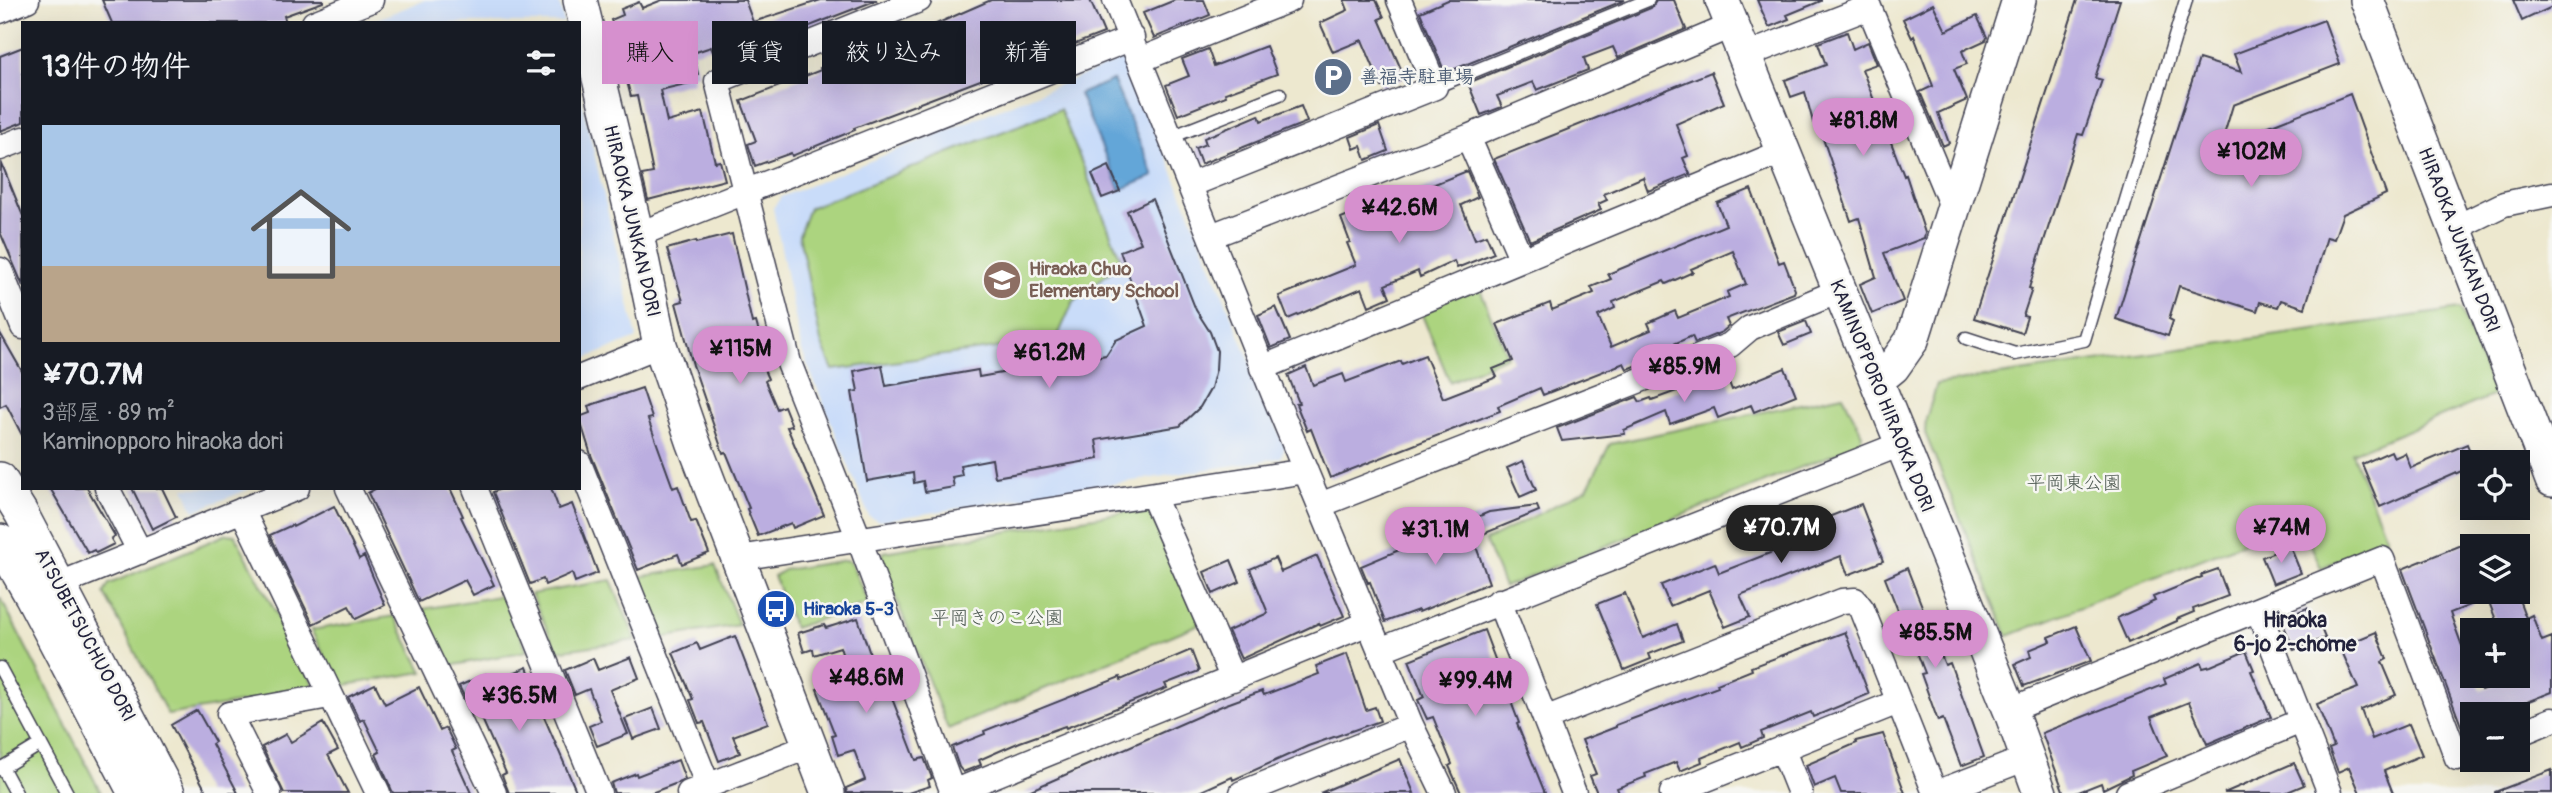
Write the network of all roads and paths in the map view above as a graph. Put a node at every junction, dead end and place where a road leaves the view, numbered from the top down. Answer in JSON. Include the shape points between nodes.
{"nodes":[{"id":1,"x":27,"y":0,"type":"edge"},
{"id":2,"x":371,"y":0,"type":"edge"},
{"id":3,"x":580,"y":0,"type":"edge"},
{"id":4,"x":919,"y":0,"type":"edge"},
{"id":5,"x":1115,"y":0,"type":"edge"},
{"id":6,"x":1289,"y":0,"type":"edge"},
{"id":7,"x":1399,"y":0,"type":"edge"},
{"id":8,"x":1648,"y":0,"type":"edge"},
{"id":9,"x":2020,"y":0,"type":"edge"},
{"id":10,"x":2186,"y":0,"type":"edge"},
{"id":11,"x":2367,"y":0,"type":"edge"},
{"id":12,"x":1867,"y":4,"type":"edge"},
{"id":13,"x":867,"y":10,"type":"edge"},
{"id":14,"x":0,"y":11,"type":"edge"},
{"id":15,"x":319,"y":21,"type":"edge"},
{"id":16,"x":1732,"y":27,"type":"edge"},
{"id":17,"x":1136,"y":49,"type":"junction"},
{"id":18,"x":1435,"y":87,"type":"junction"},
{"id":19,"x":1280,"y":94,"type":"dead end"},
{"id":20,"x":1171,"y":137,"type":"junction"},
{"id":21,"x":1468,"y":137,"type":"junction"},
{"id":22,"x":21,"y":140,"type":"edge"},
{"id":23,"x":0,"y":148,"type":"edge"},
{"id":24,"x":1782,"y":152,"type":"junction"},
{"id":25,"x":1190,"y":185,"type":"junction"},
{"id":26,"x":744,"y":193,"type":"junction"},
{"id":27,"x":2552,"y":194,"type":"edge"},
{"id":28,"x":1953,"y":209,"type":"junction"},
{"id":29,"x":2455,"y":228,"type":"junction"},
{"id":30,"x":637,"y":235,"type":"junction"},
{"id":31,"x":1210,"y":236,"type":"junction"},
{"id":32,"x":1522,"y":260,"type":"junction"},
{"id":33,"x":0,"y":270,"type":"edge"},
{"id":34,"x":1839,"y":291,"type":"junction"},
{"id":35,"x":21,"y":322,"type":"edge"},
{"id":36,"x":1966,"y":338,"type":"dead end"},
{"id":37,"x":660,"y":345,"type":"junction"},
{"id":38,"x":1262,"y":368,"type":"junction"},
{"id":39,"x":581,"y":377,"type":"edge"},
{"id":40,"x":1877,"y":380,"type":"junction"},
{"id":41,"x":1901,"y":444,"type":"junction"},
{"id":42,"x":581,"y":468,"type":"edge"},
{"id":43,"x":1306,"y":471,"type":"junction"},
{"id":44,"x":0,"y":480,"type":"edge"},
{"id":45,"x":2552,"y":480,"type":"edge"},
{"id":46,"x":108,"y":490,"type":"edge"},
{"id":47,"x":292,"y":490,"type":"edge"},
{"id":48,"x":349,"y":490,"type":"edge"},
{"id":49,"x":476,"y":490,"type":"edge"},
{"id":50,"x":1153,"y":496,"type":"junction"},
{"id":51,"x":1320,"y":505,"type":"junction"},
{"id":52,"x":242,"y":510,"type":"junction"},
{"id":53,"x":859,"y":539,"type":"junction"},
{"id":54,"x":0,"y":541,"type":"edge"},
{"id":55,"x":140,"y":552,"type":"junction"},
{"id":56,"x":739,"y":558,"type":"junction"},
{"id":57,"x":45,"y":590,"type":"junction"},
{"id":58,"x":1499,"y":601,"type":"junction"},
{"id":59,"x":2258,"y":610,"type":"junction"},
{"id":60,"x":1369,"y":623,"type":"junction"},
{"id":61,"x":1380,"y":650,"type":"junction"},
{"id":62,"x":0,"y":668,"type":"edge"},
{"id":63,"x":1233,"y":679,"type":"junction"},
{"id":64,"x":329,"y":696,"type":"junction"},
{"id":65,"x":1898,"y":702,"type":"junction"},
{"id":66,"x":2010,"y":710,"type":"junction"},
{"id":67,"x":1545,"y":719,"type":"junction"},
{"id":68,"x":2552,"y":720,"type":"edge"},
{"id":69,"x":2301,"y":721,"type":"junction"},
{"id":70,"x":1411,"y":725,"type":"junction"},
{"id":71,"x":2530,"y":729,"type":"edge"},
{"id":72,"x":41,"y":744,"type":"junction"},
{"id":73,"x":810,"y":746,"type":"junction"},
{"id":74,"x":1782,"y":748,"type":"junction"},
{"id":75,"x":2460,"y":757,"type":"edge"},
{"id":76,"x":2027,"y":758,"type":"junction"},
{"id":77,"x":1,"y":768,"type":"edge"},
{"id":78,"x":698,"y":790,"type":"edge"},
{"id":79,"x":16,"y":793,"type":"edge"},
{"id":80,"x":67,"y":793,"type":"edge"},
{"id":81,"x":135,"y":793,"type":"edge"},
{"id":82,"x":168,"y":793,"type":"edge"},
{"id":83,"x":269,"y":793,"type":"edge"},
{"id":84,"x":378,"y":793,"type":"edge"},
{"id":85,"x":494,"y":793,"type":"edge"},
{"id":86,"x":599,"y":793,"type":"edge"},
{"id":87,"x":828,"y":793,"type":"edge"},
{"id":88,"x":953,"y":793,"type":"edge"},
{"id":89,"x":1242,"y":793,"type":"edge"},
{"id":90,"x":1444,"y":793,"type":"edge"},
{"id":91,"x":1574,"y":793,"type":"edge"},
{"id":92,"x":1672,"y":793,"type":"edge"},
{"id":93,"x":1800,"y":793,"type":"edge"},
{"id":94,"x":1936,"y":793,"type":"edge"},
{"id":95,"x":2040,"y":793,"type":"edge"},
{"id":96,"x":2129,"y":793,"type":"edge"},
{"id":97,"x":2330,"y":793,"type":"edge"}],
"edges":[{"from":1,"to":14,"type":"street"},
{"from":2,"to":15,"type":"street"},
{"from":3,"to":30,"type":"street","name":"HIRAOKA JUNKAN DORI"},
{"from":4,"to":13,"type":"street"},
{"from":5,"to":17,"type":"street"},
{"from":6,"to":17,"type":"street"},
{"from":7,"to":18,"type":"street"},
{"from":8,"to":18,"type":"lane"},
{"from":9,"to":28,"type":"street"},
{"from":10,"to":36,"type":"lane","via":[[2084,340],[2015,354]]},
{"from":11,"to":29,"type":"street","name":"HIRAOKA JUNKAN DORI"},
{"from":12,"to":16,"type":"street"},
{"from":12,"to":28,"type":"street"},
{"from":13,"to":26,"type":"street","via":[[717,81]]},
{"from":16,"to":21,"type":"street"},
{"from":16,"to":24,"type":"street","name":"KAMINOPPORO HIRAOKA DORI"},
{"from":17,"to":20,"type":"street"},
{"from":17,"to":26,"type":"street"},
{"from":18,"to":25,"type":"street"},
{"from":19,"to":20,"type":"lane"},
{"from":20,"to":25,"type":"street"},
{"from":21,"to":31,"type":"street"},
{"from":21,"to":32,"type":"street"},
{"from":22,"to":23,"type":"street"},
{"from":24,"to":32,"type":"street"},
{"from":24,"to":34,"type":"street","name":"KAMINOPPORO HIRAOKA DORI"},
{"from":25,"to":31,"type":"street"},
{"from":26,"to":30,"type":"street"},
{"from":26,"to":53,"type":"street","via":[[789,363]]},
{"from":27,"to":29,"type":"street","via":[[2504,204]]},
{"from":28,"to":40,"type":"street","via":[[1912,340]]},
{"from":29,"to":45,"type":"street","name":"HIRAOKA JUNKAN DORI"},
{"from":30,"to":37,"type":"street","name":"HIRAOKA JUNKAN DORI"},
{"from":31,"to":38,"type":"street"},
{"from":32,"to":38,"type":"street"},
{"from":33,"to":35,"type":"street"},
{"from":34,"to":40,"type":"street","name":"KAMINOPPORO HIRAOKA DORI"},
{"from":34,"to":51,"type":"street","via":[[1750,328],[1730,345]]},
{"from":37,"to":39,"type":"street"},
{"from":37,"to":56,"type":"street","name":"HIRAOKA JUNKAN DORI"},
{"from":38,"to":43,"type":"street"},
{"from":40,"to":41,"type":"street","name":"KAMINOPPORO HIRAOKA DORI"},
{"from":41,"to":58,"type":"street"},
{"from":41,"to":66,"type":"street","name":"KAMINOPPORO HIRAOKA DORI"},
{"from":42,"to":78,"type":"street"},
{"from":43,"to":50,"type":"street"},
{"from":43,"to":51,"type":"street"},
{"from":44,"to":57,"type":"street","name":"ATSUBETSUCHUO DORI","via":[[21,513]]},
{"from":46,"to":55,"type":"street"},
{"from":47,"to":52,"type":"street"},
{"from":48,"to":85,"type":"street"},
{"from":49,"to":86,"type":"street"},
{"from":50,"to":53,"type":"street"},
{"from":50,"to":63,"type":"street"},
{"from":51,"to":60,"type":"street"},
{"from":52,"to":55,"type":"street"},
{"from":52,"to":64,"type":"street"},
{"from":53,"to":56,"type":"street"},
{"from":53,"to":88,"type":"street"},
{"from":54,"to":57,"type":"street","name":"ATSUBETSUCHUO DORI"},
{"from":55,"to":57,"type":"street"},
{"from":56,"to":73,"type":"street","name":"HIRAOKA JUNKAN DORI"},
{"from":57,"to":81,"type":"street","name":"ATSUBETSUCHUO DORI"},
{"from":57,"to":82,"type":"street","name":"ATSUBETSUCHUO DORI"},
{"from":58,"to":61,"type":"street"},
{"from":58,"to":67,"type":"street"},
{"from":59,"to":66,"type":"street"},
{"from":59,"to":69,"type":"street"},
{"from":59,"to":75,"type":"street","via":[[2382,559]]},
{"from":60,"to":61,"type":"street"},
{"from":60,"to":63,"type":"street"},
{"from":61,"to":70,"type":"street"},
{"from":62,"to":72,"type":"lane"},
{"from":63,"to":88,"type":"street"},
{"from":64,"to":83,"type":"street","via":[[229,714]]},
{"from":64,"to":84,"type":"street"},
{"from":65,"to":67,"type":"street","via":[[1855,600],[1842,601]]},
{"from":65,"to":74,"type":"street"},
{"from":65,"to":94,"type":"street"},
{"from":66,"to":76,"type":"street","name":"KAMINOPPORO HIRAOKA DORI"},
{"from":67,"to":91,"type":"street"},
{"from":68,"to":71,"type":"street"},
{"from":69,"to":96,"type":"street"},
{"from":69,"to":97,"type":"street"},
{"from":70,"to":89,"type":"street"},
{"from":70,"to":90,"type":"street"},
{"from":72,"to":77,"type":"lane"},
{"from":72,"to":80,"type":"lane"},
{"from":73,"to":78,"type":"street"},
{"from":73,"to":87,"type":"street","name":"HIRAOKA JUNKAN DORI"},
{"from":74,"to":92,"type":"street"},
{"from":74,"to":93,"type":"street"},
{"from":76,"to":94,"type":"street"},
{"from":76,"to":95,"type":"street","name":"KAMINOPPORO HIRAOKA DORI"},
{"from":77,"to":79,"type":"lane"}]}
